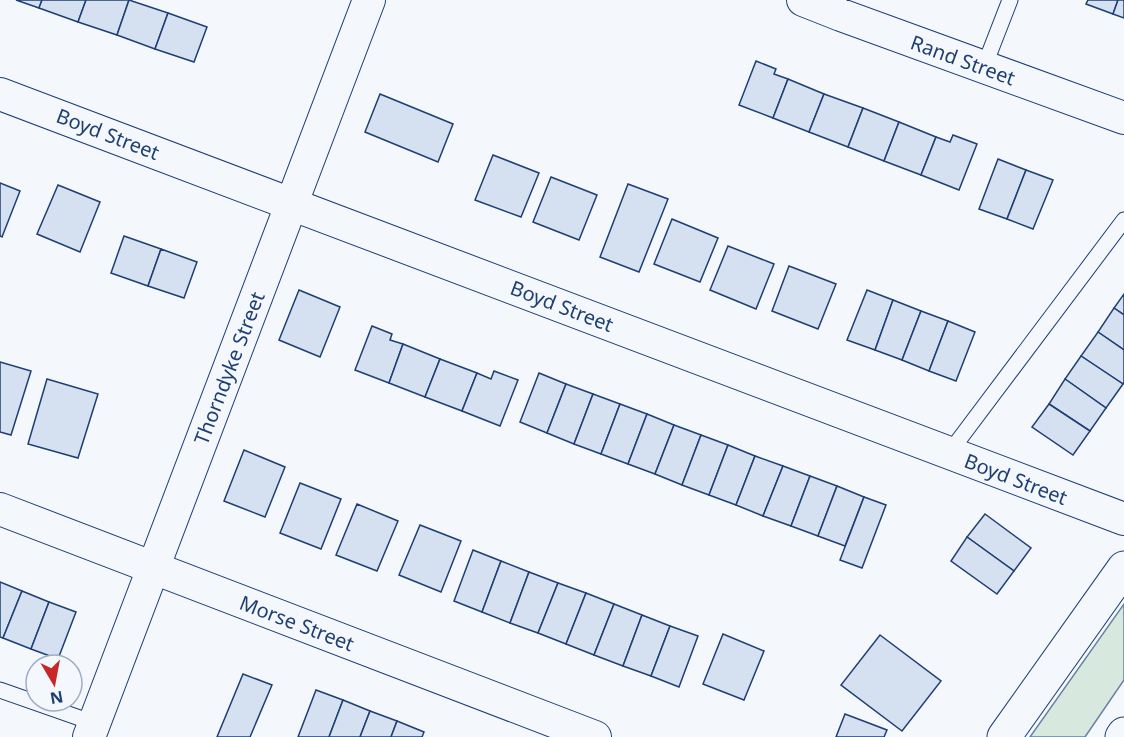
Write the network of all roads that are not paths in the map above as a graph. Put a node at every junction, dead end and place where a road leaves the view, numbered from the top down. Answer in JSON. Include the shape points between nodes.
{"nodes":[{"id":1,"x":369,"y":0,"type":"edge"},
{"id":2,"x":803,"y":0,"type":"edge"},
{"id":3,"x":1010,"y":0,"type":"edge"},
{"id":4,"x":984,"y":67,"type":"junction"},
{"id":5,"x":0,"y":94,"type":"edge"},
{"id":6,"x":1124,"y":118,"type":"edge"},
{"id":7,"x":292,"y":204,"type":"junction"},
{"id":8,"x":1124,"y":220,"type":"edge"},
{"id":9,"x":949,"y":453,"type":"junction"},
{"id":10,"x":0,"y":509,"type":"edge"},
{"id":11,"x":1124,"y":519,"type":"edge"},
{"id":12,"x":152,"y":568,"type":"junction"},
{"id":13,"x":1124,"y":568,"type":"edge"},
{"id":14,"x":0,"y":690,"type":"edge"},
{"id":15,"x":92,"y":730,"type":"edge"},
{"id":16,"x":595,"y":737,"type":"edge"},
{"id":17,"x":1004,"y":737,"type":"edge"}],
"edges":[{"from":1,"to":7,"type":"street","name":"Thorndyke Street"},
{"from":2,"to":4,"type":"street","name":"Rand Street"},
{"from":3,"to":4,"type":"lane"},
{"from":4,"to":6,"type":"street","name":"Rand Street"},
{"from":5,"to":7,"type":"street","name":"Boyd Street"},
{"from":7,"to":9,"type":"street","name":"Boyd Street"},
{"from":7,"to":12,"type":"street","name":"Thorndyke Street"},
{"from":8,"to":9,"type":"lane"},
{"from":9,"to":11,"type":"street","name":"Boyd Street"},
{"from":10,"to":12,"type":"street","name":"Morse Street"},
{"from":12,"to":15,"type":"street","name":"Thorndyke Street"},
{"from":12,"to":16,"type":"street","name":"Morse Street"},
{"from":13,"to":17,"type":"main road"},
{"from":14,"to":15,"type":"lane"}]}
